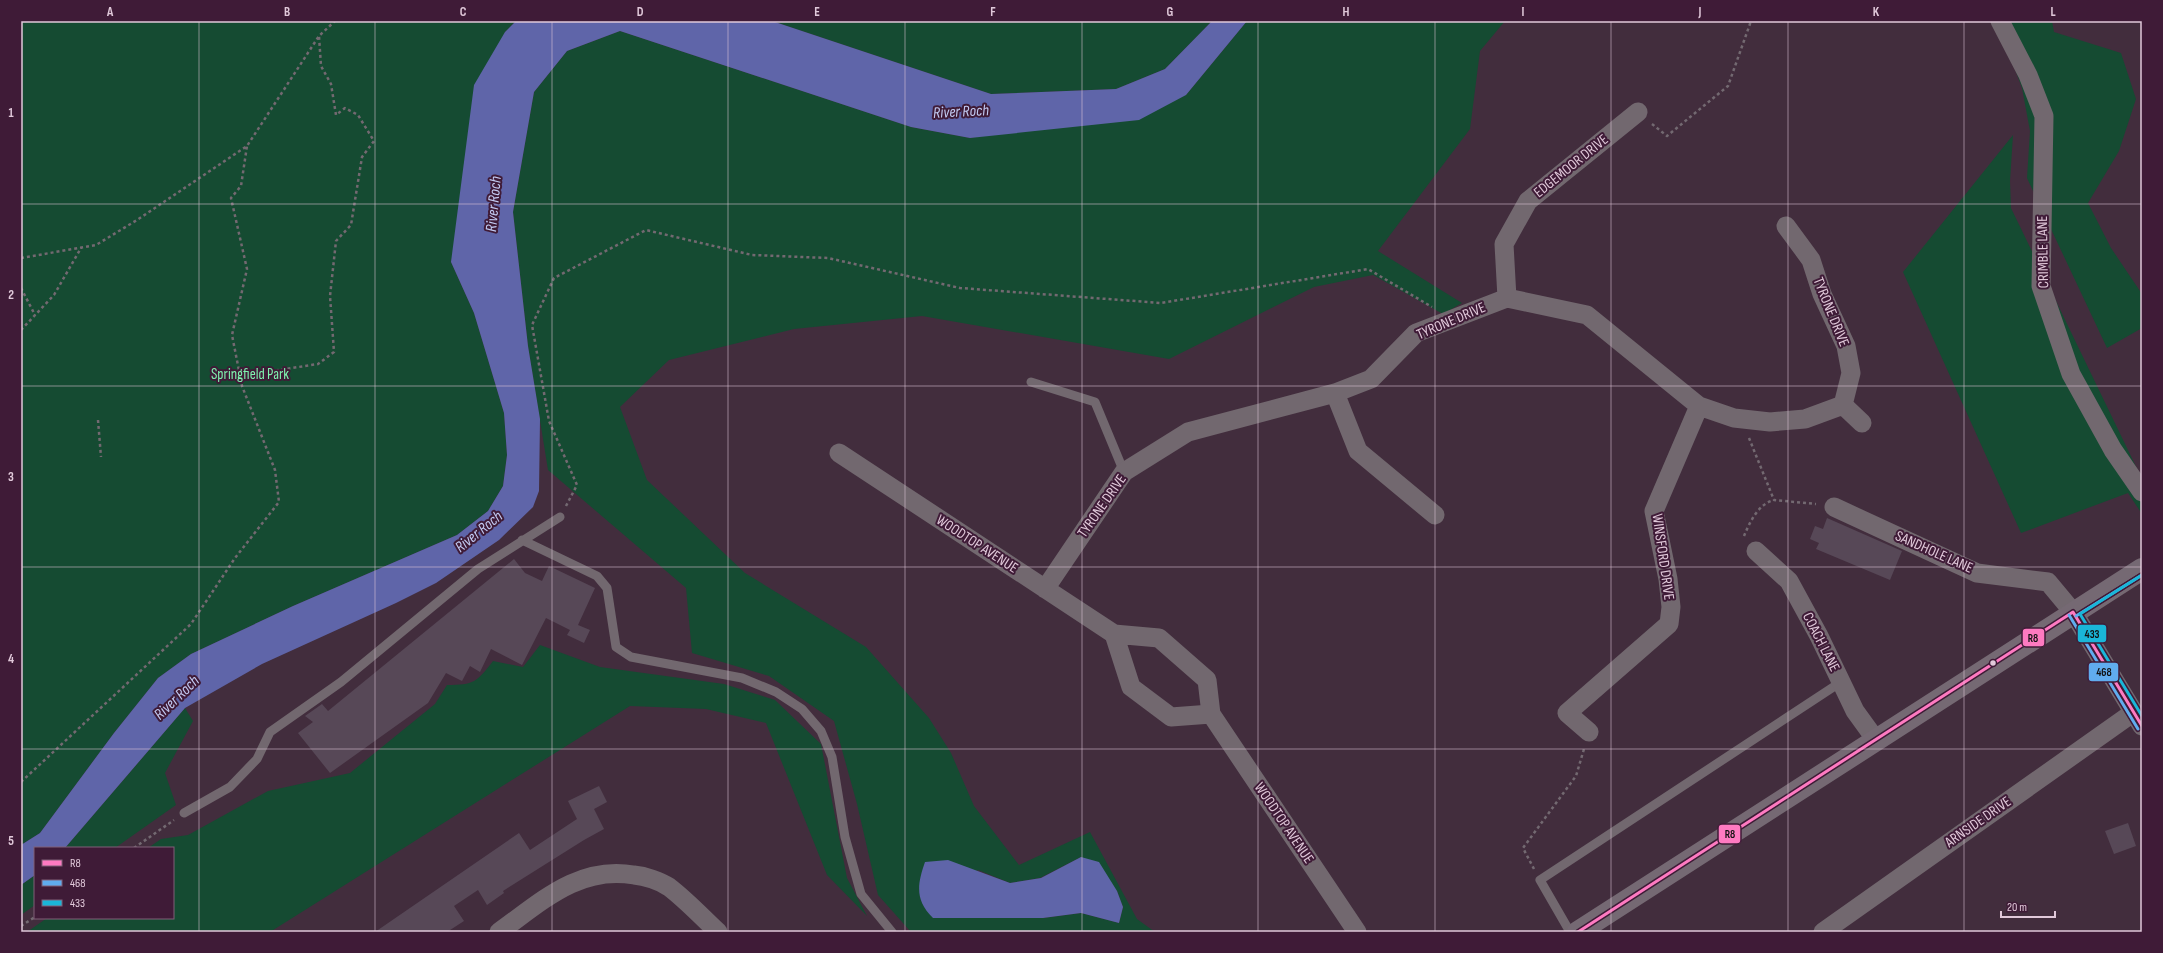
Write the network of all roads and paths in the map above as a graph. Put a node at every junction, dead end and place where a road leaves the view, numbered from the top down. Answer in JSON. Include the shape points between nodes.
{"nodes":[{"id":1,"x":335,"y":21,"type":"edge"},
{"id":2,"x":1751,"y":21,"type":"edge"},
{"id":3,"x":2000,"y":21,"type":"edge"},
{"id":4,"x":319,"y":36,"type":"junction"},
{"id":5,"x":1638,"y":112,"type":"joint"},
{"id":6,"x":247,"y":146,"type":"junction"},
{"id":7,"x":1786,"y":226,"type":"dead end"},
{"id":8,"x":81,"y":247,"type":"junction"},
{"id":9,"x":21,"y":258,"type":"edge"},
{"id":10,"x":21,"y":288,"type":"edge"},
{"id":11,"x":1507,"y":298,"type":"junction"},
{"id":12,"x":35,"y":315,"type":"junction"},
{"id":13,"x":1453,"y":320,"type":"junction"},
{"id":14,"x":21,"y":330,"type":"edge"},
{"id":15,"x":240,"y":376,"type":"junction"},
{"id":16,"x":1032,"y":382,"type":"dead end"},
{"id":17,"x":1335,"y":393,"type":"junction"},
{"id":18,"x":1843,"y":404,"type":"junction"},
{"id":19,"x":1699,"y":406,"type":"junction"},
{"id":20,"x":1744,"y":419,"type":"junction"},
{"id":21,"x":98,"y":420,"type":"dead end"},
{"id":22,"x":1862,"y":423,"type":"dead end"},
{"id":23,"x":839,"y":454,"type":"dead end"},
{"id":24,"x":101,"y":457,"type":"dead end"},
{"id":25,"x":1124,"y":472,"type":"junction"},
{"id":26,"x":2142,"y":492,"type":"edge"},
{"id":27,"x":1774,"y":500,"type":"junction"},
{"id":28,"x":1834,"y":507,"type":"joint"},
{"id":29,"x":1435,"y":515,"type":"dead end"},
{"id":30,"x":560,"y":517,"type":"joint"},
{"id":31,"x":522,"y":540,"type":"junction"},
{"id":32,"x":1756,"y":551,"type":"joint"},
{"id":33,"x":2142,"y":569,"type":"edge"},
{"id":34,"x":1045,"y":589,"type":"junction"},
{"id":35,"x":2073,"y":612,"type":"junction"},
{"id":36,"x":1114,"y":634,"type":"junction"},
{"id":37,"x":1841,"y":682,"type":"junction"},
{"id":38,"x":1211,"y":714,"type":"junction"},
{"id":39,"x":2138,"y":719,"type":"edge"},
{"id":40,"x":1589,"y":732,"type":"joint"},
{"id":41,"x":1876,"y":740,"type":"junction"},
{"id":42,"x":21,"y":782,"type":"edge"},
{"id":43,"x":184,"y":813,"type":"joint"},
{"id":44,"x":135,"y":847,"type":"edge"},
{"id":45,"x":1540,"y":880,"type":"junction"},
{"id":46,"x":34,"y":918,"type":"edge"},
{"id":47,"x":21,"y":926,"type":"edge"},
{"id":48,"x":499,"y":932,"type":"edge"},
{"id":49,"x":718,"y":932,"type":"edge"},
{"id":50,"x":892,"y":932,"type":"edge"},
{"id":51,"x":1357,"y":932,"type":"edge"},
{"id":52,"x":1570,"y":932,"type":"edge"},
{"id":53,"x":1578,"y":932,"type":"edge"},
{"id":54,"x":1822,"y":932,"type":"edge"}],
"edges":[{"from":1,"to":4,"type":"path"},
{"from":2,"to":5,"type":"path","via":[[1728,86],[1667,136]]},
{"from":3,"to":26,"type":"street","name":"CRIMBLE LANE","via":[[2028,75],[2044,116],[2041,286],[2071,374],[2113,450]]},
{"from":4,"to":6,"type":"path"},
{"from":4,"to":15,"type":"path","via":[[321,66],[331,84],[336,115],[345,108],[358,115],[374,141],[362,157],[351,225],[336,241],[330,296],[334,352],[318,364]]},
{"from":5,"to":11,"type":"street","name":"EDGEMOOR DRIVE","via":[[1528,201],[1504,244]]},
{"from":6,"to":8,"type":"path","via":[[96,245]]},
{"from":6,"to":15,"type":"path","via":[[241,186],[231,198],[247,269],[232,335]]},
{"from":7,"to":18,"type":"street","name":"TYRONE DRIVE","via":[[1811,260],[1822,294],[1846,346],[1851,373]]},
{"from":8,"to":9,"type":"path"},
{"from":8,"to":12,"type":"path","via":[[54,295]]},
{"from":10,"to":12,"type":"path"},
{"from":11,"to":13,"type":"street","name":"TYRONE DRIVE"},
{"from":11,"to":19,"type":"street","via":[[1586,315]]},
{"from":12,"to":14,"type":"path"},
{"from":13,"to":17,"type":"street","name":"TYRONE DRIVE","via":[[1416,334],[1371,379]]},
{"from":13,"to":30,"type":"path","via":[[1368,269],[1161,302],[960,288],[828,258],[752,255],[646,230],[554,278],[532,325],[549,421],[577,485]]},
{"from":15,"to":42,"type":"path","via":[[275,470],[279,502],[235,558],[191,624]]},
{"from":16,"to":25,"type":"lane","via":[[1095,402]]},
{"from":17,"to":25,"type":"street","name":"TYRONE DRIVE","via":[[1188,432]]},
{"from":17,"to":29,"type":"street","via":[[1358,452]]},
{"from":18,"to":20,"type":"street","via":[[1805,419],[1770,422]]},
{"from":18,"to":22,"type":"street"},
{"from":19,"to":20,"type":"street"},
{"from":19,"to":40,"type":"street","name":"WINSFORD DRIVE","via":[[1654,511],[1668,579],[1671,607],[1669,624],[1567,713]]},
{"from":20,"to":27,"type":"path","via":[[1744,428]]},
{"from":21,"to":24,"type":"path"},
{"from":23,"to":34,"type":"street","name":"WOODTOP AVENUE"},
{"from":25,"to":34,"type":"street","name":"TYRONE DRIVE"},
{"from":27,"to":28,"type":"path"},
{"from":27,"to":32,"type":"path","via":[[1766,502],[1750,521],[1741,545]]},
{"from":28,"to":35,"type":"street","name":"SANDHOLE LANE","via":[[1977,572],[2048,582]]},
{"from":30,"to":31,"type":"lane"},
{"from":31,"to":43,"type":"lane","via":[[478,569],[341,682],[270,732],[257,759],[230,787]]},
{"from":31,"to":50,"type":"lane","via":[[597,576],[606,588],[616,647],[631,657],[742,678],[776,692],[802,709],[821,730],[832,757],[845,837],[861,894]]},
{"from":32,"to":37,"type":"street","name":"COACH LANE","via":[[1789,582]]},
{"from":33,"to":35,"type":"main road"},
{"from":34,"to":36,"type":"street","name":"WOODTOP AVENUE"},
{"from":35,"to":39,"type":"street","name":"SANDHOLE LANE"},
{"from":35,"to":41,"type":"main road"},
{"from":36,"to":38,"type":"street","name":"WOODTOP AVENUE","via":[[1159,638],[1207,680]]},
{"from":36,"to":38,"type":"street","via":[[1131,687],[1171,717]]},
{"from":37,"to":41,"type":"street","name":"COACH LANE","via":[[1855,711]]},
{"from":37,"to":45,"type":"lane"},
{"from":38,"to":51,"type":"street","name":"WOODTOP AVENUE"},
{"from":39,"to":54,"type":"street","name":"ARNSIDE DRIVE"},
{"from":40,"to":45,"type":"path","via":[[1576,776],[1523,848]]},
{"from":41,"to":53,"type":"main road"},
{"from":43,"to":44,"type":"path"},
{"from":45,"to":52,"type":"lane"},
{"from":46,"to":47,"type":"path"},
{"from":48,"to":49,"type":"street","via":[[559,889],[591,875],[617,872],[643,876],[668,887]]}]}
